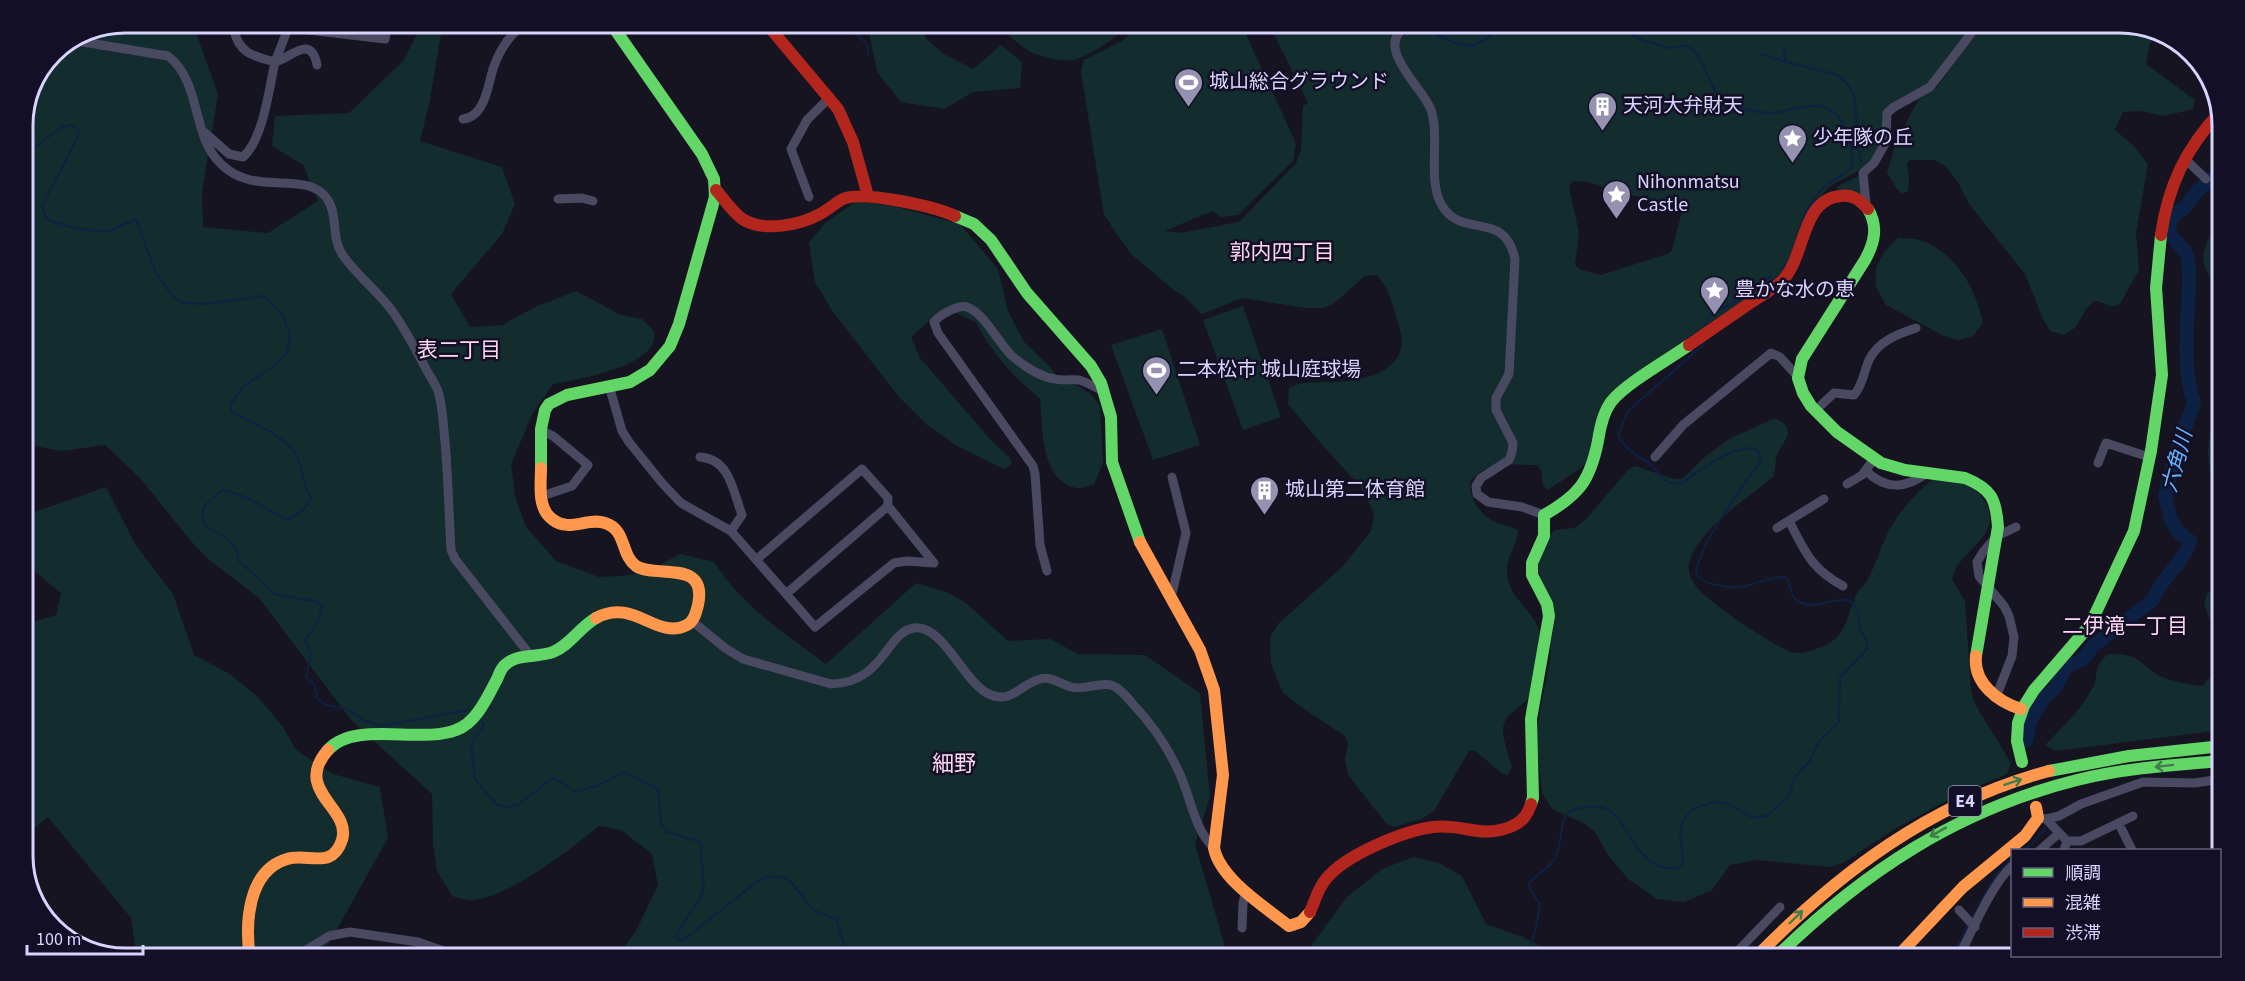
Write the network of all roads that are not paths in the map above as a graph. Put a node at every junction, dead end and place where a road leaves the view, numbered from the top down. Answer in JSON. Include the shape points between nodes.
{"nodes":[{"id":1,"x":235,"y":33,"type":"edge"},
{"id":2,"x":286,"y":33,"type":"edge"},
{"id":3,"x":334,"y":33,"type":"edge"},
{"id":4,"x":386,"y":33,"type":"edge"},
{"id":5,"x":514,"y":33,"type":"edge"},
{"id":6,"x":617,"y":33,"type":"edge"},
{"id":7,"x":774,"y":33,"type":"edge"},
{"id":8,"x":1401,"y":33,"type":"edge"},
{"id":9,"x":1970,"y":33,"type":"edge"},
{"id":10,"x":85,"y":42,"type":"edge"},
{"id":11,"x":275,"y":62,"type":"junction"},
{"id":12,"x":317,"y":65,"type":"dead end"},
{"id":13,"x":830,"y":97,"type":"junction"},
{"id":14,"x":463,"y":119,"type":"dead end"},
{"id":15,"x":2212,"y":121,"type":"edge"},
{"id":16,"x":203,"y":131,"type":"junction"},
{"id":17,"x":2184,"y":158,"type":"junction"},
{"id":18,"x":2206,"y":179,"type":"dead end"},
{"id":19,"x":716,"y":190,"type":"junction"},
{"id":20,"x":868,"y":196,"type":"junction"},
{"id":21,"x":809,"y":197,"type":"dead end"},
{"id":22,"x":558,"y":199,"type":"dead end"},
{"id":23,"x":593,"y":201,"type":"dead end"},
{"id":24,"x":1866,"y":204,"type":"junction"},
{"id":25,"x":1916,"y":328,"type":"dead end"},
{"id":26,"x":1798,"y":377,"type":"junction"},
{"id":27,"x":610,"y":389,"type":"junction"},
{"id":28,"x":1104,"y":391,"type":"junction"},
{"id":29,"x":1815,"y":411,"type":"junction"},
{"id":30,"x":541,"y":430,"type":"junction"},
{"id":31,"x":700,"y":457,"type":"dead end"},
{"id":32,"x":1655,"y":457,"type":"dead end"},
{"id":33,"x":2149,"y":457,"type":"junction"},
{"id":34,"x":1874,"y":459,"type":"junction"},
{"id":35,"x":2098,"y":463,"type":"dead end"},
{"id":36,"x":1866,"y":471,"type":"junction"},
{"id":37,"x":1927,"y":473,"type":"junction"},
{"id":38,"x":1172,"y":477,"type":"dead end"},
{"id":39,"x":1847,"y":484,"type":"dead end"},
{"id":40,"x":542,"y":496,"type":"junction"},
{"id":41,"x":1824,"y":499,"type":"dead end"},
{"id":42,"x":888,"y":506,"type":"junction"},
{"id":43,"x":1544,"y":515,"type":"junction"},
{"id":44,"x":1789,"y":521,"type":"junction"},
{"id":45,"x":2016,"y":527,"type":"dead end"},
{"id":46,"x":1777,"y":528,"type":"dead end"},
{"id":47,"x":731,"y":531,"type":"junction"},
{"id":48,"x":1996,"y":536,"type":"junction"},
{"id":49,"x":757,"y":559,"type":"junction"},
{"id":50,"x":1047,"y":571,"type":"dead end"},
{"id":51,"x":1843,"y":586,"type":"dead end"},
{"id":52,"x":1988,"y":586,"type":"junction"},
{"id":53,"x":786,"y":594,"type":"junction"},
{"id":54,"x":1171,"y":598,"type":"junction"},
{"id":55,"x":692,"y":621,"type":"junction"},
{"id":56,"x":530,"y":655,"type":"junction"},
{"id":57,"x":1996,"y":697,"type":"junction"},
{"id":58,"x":2021,"y":709,"type":"junction"},
{"id":59,"x":2212,"y":747,"type":"edge"},
{"id":60,"x":2022,"y":762,"type":"dead end"},
{"id":61,"x":2212,"y":763,"type":"edge"},
{"id":62,"x":2212,"y":781,"type":"edge"},
{"id":63,"x":2040,"y":815,"type":"junction"},
{"id":64,"x":2133,"y":816,"type":"dead end"},
{"id":65,"x":2119,"y":824,"type":"junction"},
{"id":66,"x":2058,"y":834,"type":"junction"},
{"id":67,"x":2081,"y":841,"type":"junction"},
{"id":68,"x":2065,"y":846,"type":"edge"},
{"id":69,"x":1214,"y":848,"type":"junction"},
{"id":70,"x":2041,"y":849,"type":"edge"},
{"id":71,"x":2086,"y":849,"type":"edge"},
{"id":72,"x":2132,"y":849,"type":"edge"},
{"id":73,"x":2011,"y":868,"type":"edge"},
{"id":74,"x":1246,"y":891,"type":"junction"},
{"id":75,"x":1780,"y":907,"type":"dead end"},
{"id":76,"x":1959,"y":910,"type":"dead end"},
{"id":77,"x":1971,"y":923,"type":"junction"},
{"id":78,"x":1242,"y":928,"type":"dead end"},
{"id":79,"x":248,"y":948,"type":"edge"},
{"id":80,"x":309,"y":948,"type":"edge"},
{"id":81,"x":435,"y":948,"type":"edge"},
{"id":82,"x":1741,"y":948,"type":"edge"},
{"id":83,"x":1765,"y":948,"type":"edge"},
{"id":84,"x":1785,"y":948,"type":"edge"},
{"id":85,"x":1905,"y":948,"type":"edge"},
{"id":86,"x":1962,"y":948,"type":"edge"}],
"edges":[{"from":1,"to":11,"type":"street","via":[[248,55]]},
{"from":2,"to":11,"type":"street"},
{"from":3,"to":4,"type":"street","via":[[385,39]]},
{"from":5,"to":14,"type":"street","via":[[499,55],[485,100],[474,115]]},
{"from":6,"to":19,"type":"main road","via":[[702,154]]},
{"from":7,"to":13,"type":"main road"},
{"from":8,"to":43,"type":"street","via":[[1394,46],[1397,57],[1432,112],[1439,201],[1458,220],[1504,235],[1512,244],[1515,259],[1509,374],[1496,398],[1496,410],[1513,443],[1512,452],[1509,460],[1481,478],[1476,494],[1488,502]]},
{"from":9,"to":24,"type":"street","via":[[1930,87],[1887,113],[1886,142],[1863,173]]},
{"from":10,"to":16,"type":"street","via":[[168,56],[178,63]]},
{"from":11,"to":12,"type":"street","via":[[306,49],[314,54]]},
{"from":11,"to":16,"type":"street","via":[[258,132],[243,158],[229,154]]},
{"from":13,"to":20,"type":"main road","via":[[849,132]]},
{"from":13,"to":21,"type":"street","via":[[807,120],[791,149]]},
{"from":15,"to":17,"type":"main road"},
{"from":16,"to":56,"type":"street","via":[[215,158],[236,176],[311,187],[329,202],[338,248],[393,313],[438,390],[455,559]]},
{"from":17,"to":18,"type":"street"},
{"from":17,"to":33,"type":"main road","via":[[2162,219],[2156,277],[2162,377]]},
{"from":19,"to":20,"type":"main road","via":[[744,220],[766,226],[804,222],[844,198]]},
{"from":19,"to":27,"type":"main road","via":[[672,342],[657,363],[639,377]]},
{"from":20,"to":28,"type":"main road","via":[[943,210],[984,232],[1027,293],[1091,366]]},
{"from":22,"to":23,"type":"street"},
{"from":24,"to":26,"type":"main road","via":[[1875,229],[1873,244],[1802,359]]},
{"from":24,"to":43,"type":"main road","via":[[1844,195],[1831,197],[1819,206],[1790,272],[1781,282],[1611,402],[1602,420],[1588,478],[1570,498]]},
{"from":25,"to":29,"type":"street","via":[[1892,336],[1878,347],[1869,358],[1854,395],[1834,393]]},
{"from":26,"to":29,"type":"main road","via":[[1802,392]]},
{"from":26,"to":32,"type":"street","via":[[1771,353],[1695,414]]},
{"from":27,"to":30,"type":"main road","via":[[553,402],[543,412]]},
{"from":27,"to":47,"type":"street","via":[[622,431],[662,483],[681,503]]},
{"from":28,"to":50,"type":"street","via":[[1079,380],[1055,379],[1020,362],[966,307],[934,322],[1033,466],[1040,545]]},
{"from":28,"to":54,"type":"main road","via":[[1111,417],[1112,462],[1140,542]]},
{"from":29,"to":34,"type":"main road"},
{"from":30,"to":40,"type":"main road"},
{"from":30,"to":40,"type":"street","via":[[588,465],[572,486]]},
{"from":31,"to":47,"type":"street","via":[[711,458],[725,469],[742,515]]},
{"from":33,"to":35,"type":"street","via":[[2106,443]]},
{"from":33,"to":58,"type":"main road","via":[[2135,529],[2110,586],[2085,633]]},
{"from":34,"to":36,"type":"street"},
{"from":34,"to":37,"type":"main road","via":[[1894,468]]},
{"from":36,"to":37,"type":"street","via":[[1893,487]]},
{"from":36,"to":39,"type":"street"},
{"from":37,"to":48,"type":"main road","via":[[1957,475],[1985,488],[1997,509]]},
{"from":38,"to":54,"type":"street","via":[[1186,533]]},
{"from":40,"to":55,"type":"main road","via":[[553,521],[570,527],[600,521],[615,527],[637,567],[649,572],[677,570],[690,577],[699,592]]},
{"from":41,"to":44,"type":"street"},
{"from":42,"to":49,"type":"street","via":[[888,498],[862,469]]},
{"from":42,"to":53,"type":"street"},
{"from":42,"to":53,"type":"street","via":[[934,563],[894,563],[815,627]]},
{"from":43,"to":74,"type":"main road","via":[[1544,536],[1532,563],[1532,575],[1549,616],[1531,719],[1533,798],[1521,822],[1489,833],[1436,827],[1415,831],[1359,855],[1328,877],[1309,912],[1295,927],[1285,924]]},
{"from":44,"to":46,"type":"street"},
{"from":44,"to":51,"type":"street","via":[[1808,556],[1826,577]]},
{"from":45,"to":48,"type":"street"},
{"from":47,"to":49,"type":"street"},
{"from":48,"to":52,"type":"main road"},
{"from":49,"to":53,"type":"street"},
{"from":52,"to":57,"type":"main road","via":[[1975,660],[1982,683]]},
{"from":52,"to":57,"type":"street","via":[[2004,606],[2014,637],[2012,656]]},
{"from":54,"to":69,"type":"main road","via":[[1200,650],[1214,690],[1223,775]]},
{"from":55,"to":56,"type":"main road","via":[[667,629],[633,612],[610,611],[586,624],[553,652]]},
{"from":55,"to":69,"type":"street","via":[[742,659],[831,684],[844,684],[865,675],[906,631],[921,628],[940,640],[975,684],[999,697],[1009,697],[1042,678],[1071,687],[1110,685],[1136,706],[1161,741],[1178,770],[1203,838]]},
{"from":56,"to":79,"type":"main road","via":[[505,664],[472,717],[456,730],[352,737],[331,745],[320,759],[316,781],[339,818],[341,842],[326,859],[291,858],[269,866],[248,920]]},
{"from":57,"to":58,"type":"main road"},
{"from":58,"to":60,"type":"main road","via":[[2016,742]]},
{"from":83,"to":59,"type":"main road","number":"E4","one_way":true,"via":[[1805,907],[1860,861],[1972,797],[2076,764]]},
{"from":61,"to":84,"type":"main road","number":"E4","one_way":true,"via":[[2080,779],[1979,812],[1904,851],[1868,875]]},
{"from":62,"to":63,"type":"street","via":[[2133,784],[2059,816]]},
{"from":63,"to":66,"type":"street"},
{"from":63,"to":85,"type":"main road","via":[[2025,837],[1952,897]]},
{"from":64,"to":65,"type":"street"},
{"from":65,"to":67,"type":"street"},
{"from":65,"to":72,"type":"street"},
{"from":66,"to":68,"type":"street"},
{"from":66,"to":70,"type":"street"},
{"from":67,"to":68,"type":"street"},
{"from":67,"to":71,"type":"street"},
{"from":69,"to":74,"type":"main road","via":[[1222,868]]},
{"from":73,"to":77,"type":"street"},
{"from":74,"to":78,"type":"street"},
{"from":75,"to":82,"type":"street"},
{"from":76,"to":77,"type":"street"},
{"from":77,"to":86,"type":"street"},
{"from":80,"to":81,"type":"street","via":[[329,936],[350,932]]}]}
